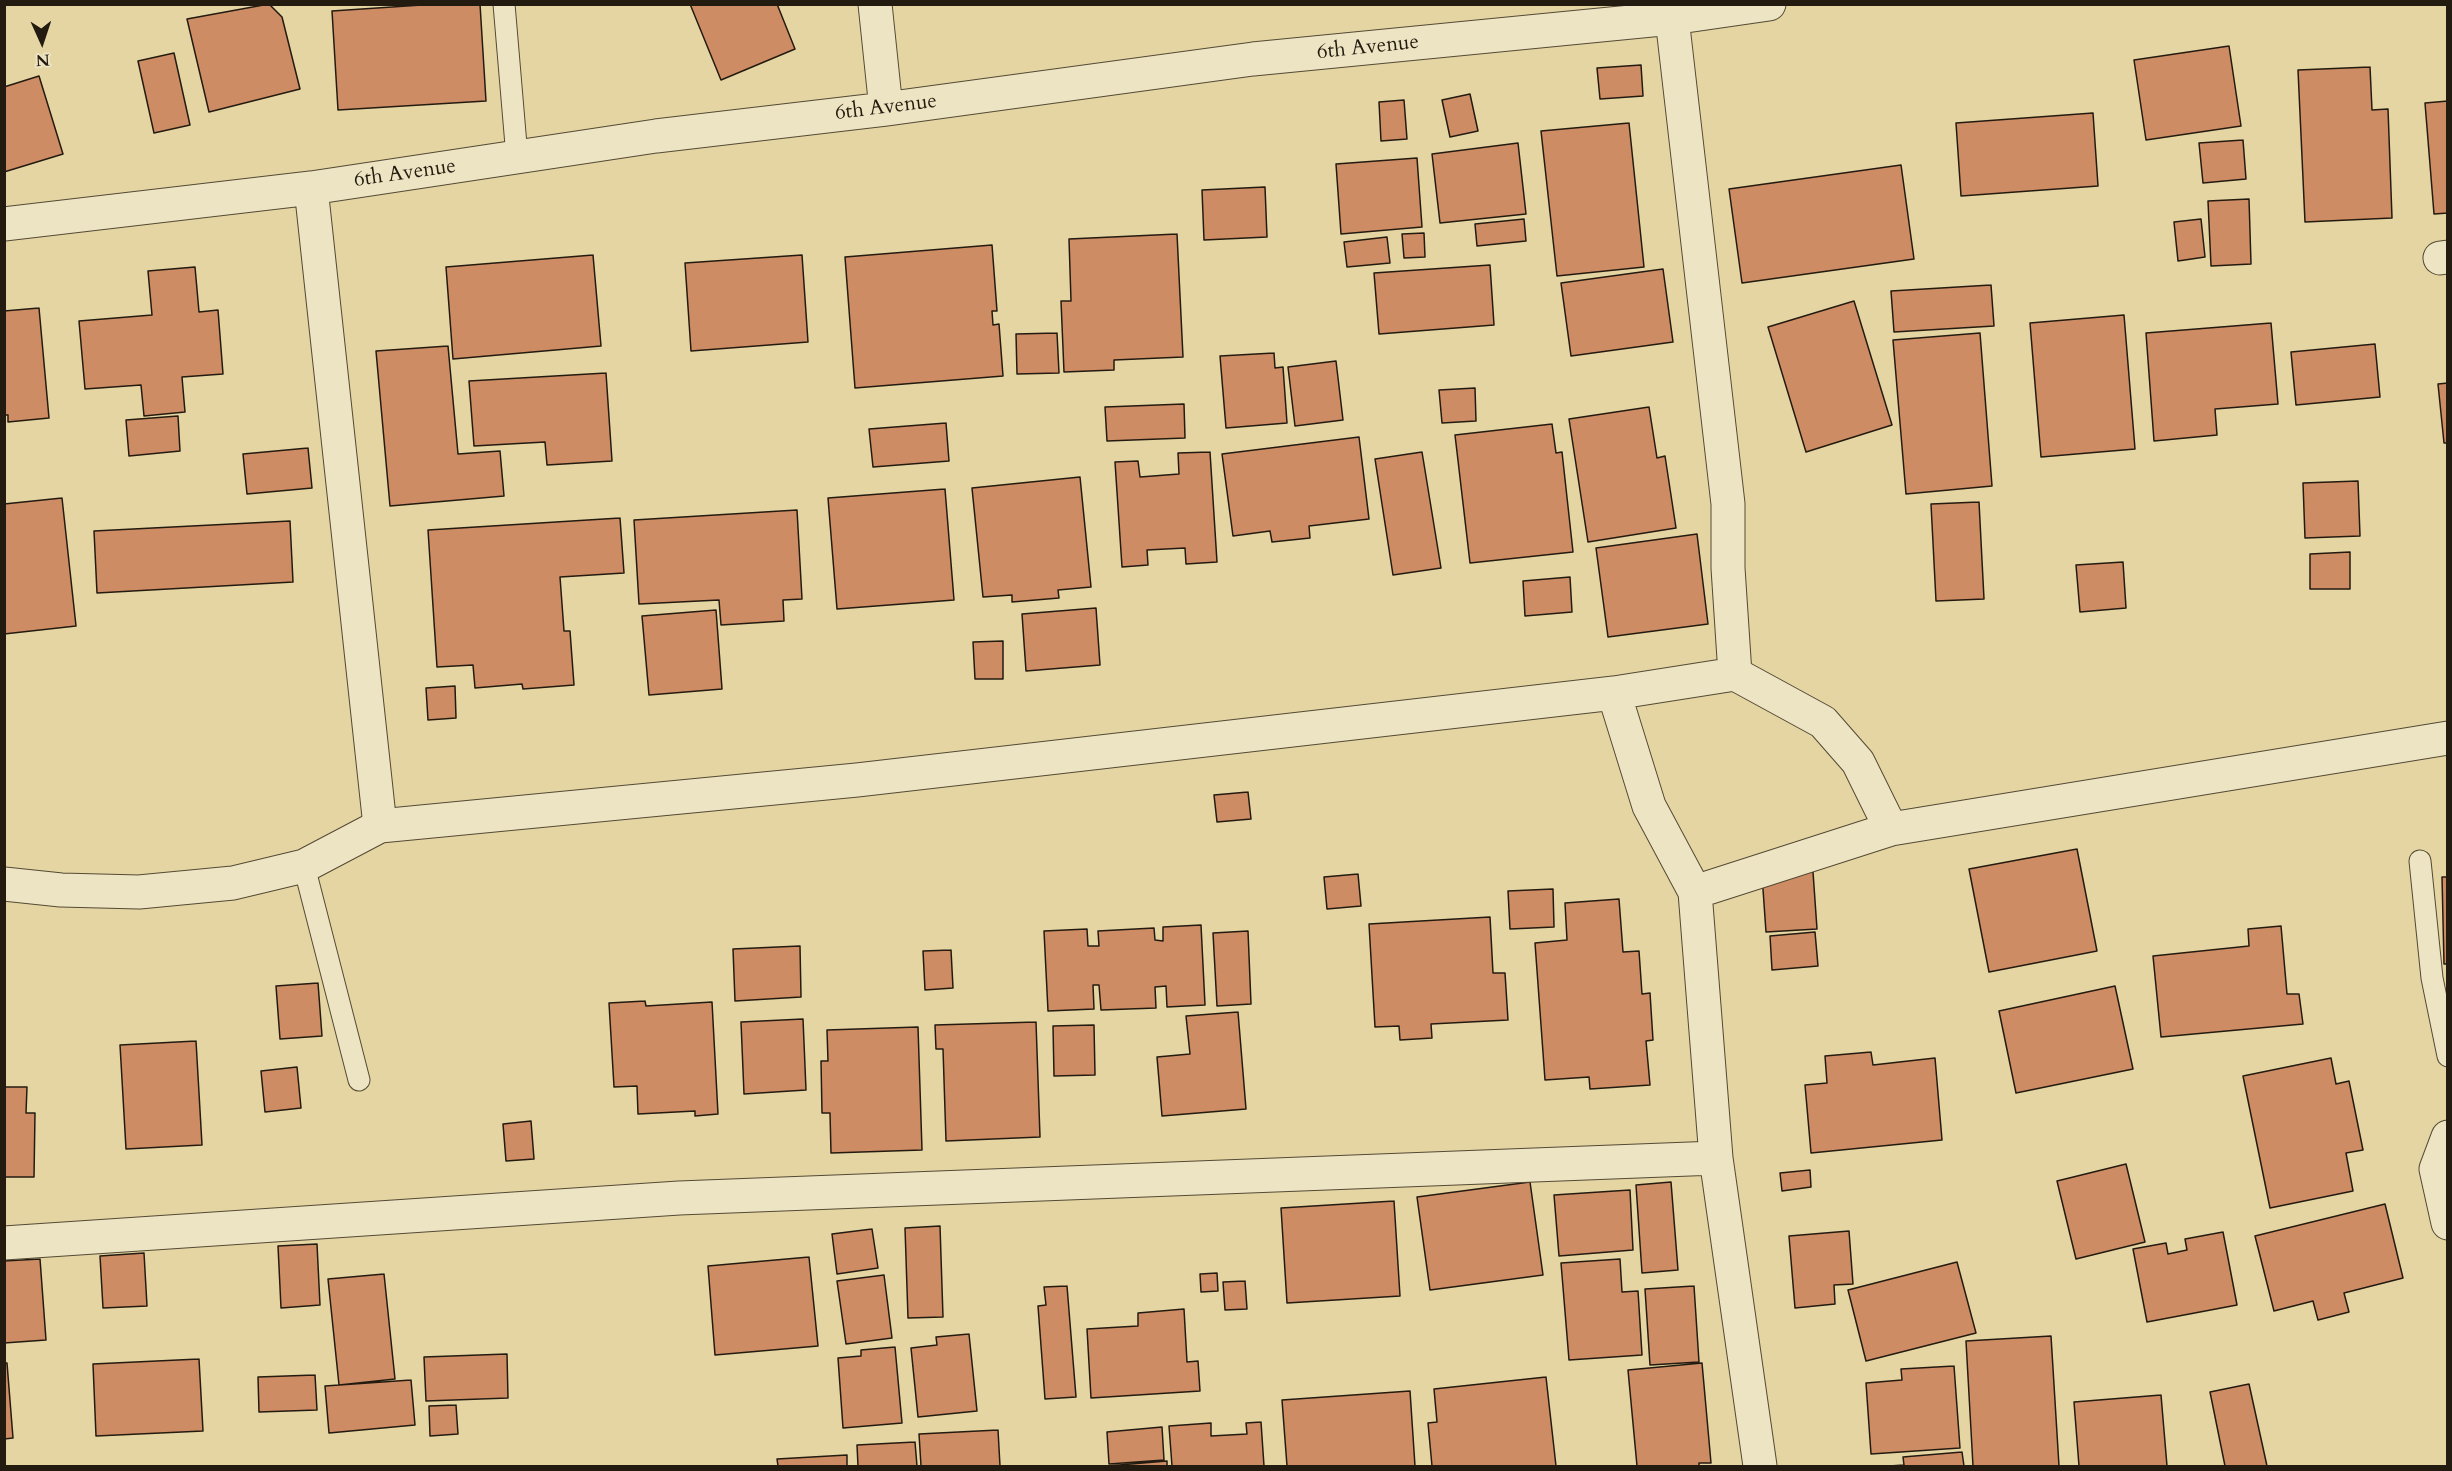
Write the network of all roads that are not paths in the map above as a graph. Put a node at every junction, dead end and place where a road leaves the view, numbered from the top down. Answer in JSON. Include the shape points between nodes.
{"nodes":[{"id":1,"x":504,"y":4,"type":"edge"},
{"id":2,"x":875,"y":4,"type":"edge"},
{"id":3,"x":1769,"y":4,"type":"edge"},
{"id":4,"x":1672,"y":18,"type":"junction"},
{"id":5,"x":886,"y":109,"type":"junction"},
{"id":6,"x":517,"y":157,"type":"junction"},
{"id":7,"x":311,"y":188,"type":"junction"},
{"id":8,"x":4,"y":224,"type":"edge"},
{"id":9,"x":1735,"y":674,"type":"junction"},
{"id":10,"x":1614,"y":693,"type":"junction"},
{"id":11,"x":2448,"y":738,"type":"edge"},
{"id":12,"x":380,"y":826,"type":"junction"},
{"id":13,"x":1891,"y":829,"type":"junction"},
{"id":14,"x":2420,"y":861,"type":"dead end"},
{"id":15,"x":304,"y":866,"type":"junction"},
{"id":16,"x":4,"y":884,"type":"edge"},
{"id":17,"x":1695,"y":892,"type":"junction"},
{"id":18,"x":2440,"y":978,"type":"edge"},
{"id":19,"x":2448,"y":1056,"type":"edge"},
{"id":20,"x":359,"y":1080,"type":"dead end"},
{"id":21,"x":2448,"y":1137,"type":"edge"},
{"id":22,"x":1716,"y":1158,"type":"junction"},
{"id":23,"x":2448,"y":1223,"type":"edge"},
{"id":24,"x":4,"y":1244,"type":"edge"},
{"id":25,"x":1760,"y":1467,"type":"edge"}],
"edges":[{"from":1,"to":6,"type":"lane"},
{"from":2,"to":5,"type":"street"},
{"from":3,"to":4,"type":"street","name":"6th Avenue"},
{"from":4,"to":5,"type":"street","name":"6th Avenue","via":[[1253,59]]},
{"from":4,"to":9,"type":"street","via":[[1728,504]]},
{"from":5,"to":6,"type":"street","name":"6th Avenue"},
{"from":6,"to":7,"type":"street","name":"6th Avenue"},
{"from":7,"to":8,"type":"street","name":"6th Avenue"},
{"from":7,"to":12,"type":"street"},
{"from":9,"to":10,"type":"street"},
{"from":9,"to":13,"type":"street","via":[[1823,722],[1858,762]]},
{"from":10,"to":12,"type":"street","via":[[857,780]]},
{"from":10,"to":17,"type":"street","via":[[1649,806]]},
{"from":11,"to":13,"type":"street"},
{"from":12,"to":15,"type":"street"},
{"from":13,"to":17,"type":"street"},
{"from":14,"to":18,"type":"lane"},
{"from":15,"to":16,"type":"street","via":[[233,883],[139,892]]},
{"from":15,"to":20,"type":"lane"},
{"from":17,"to":22,"type":"street"},
{"from":18,"to":19,"type":"lane"},
{"from":21,"to":23,"type":"street","via":[[2436,1169]]},
{"from":22,"to":24,"type":"street","via":[[678,1198]]},
{"from":22,"to":25,"type":"street"}]}
